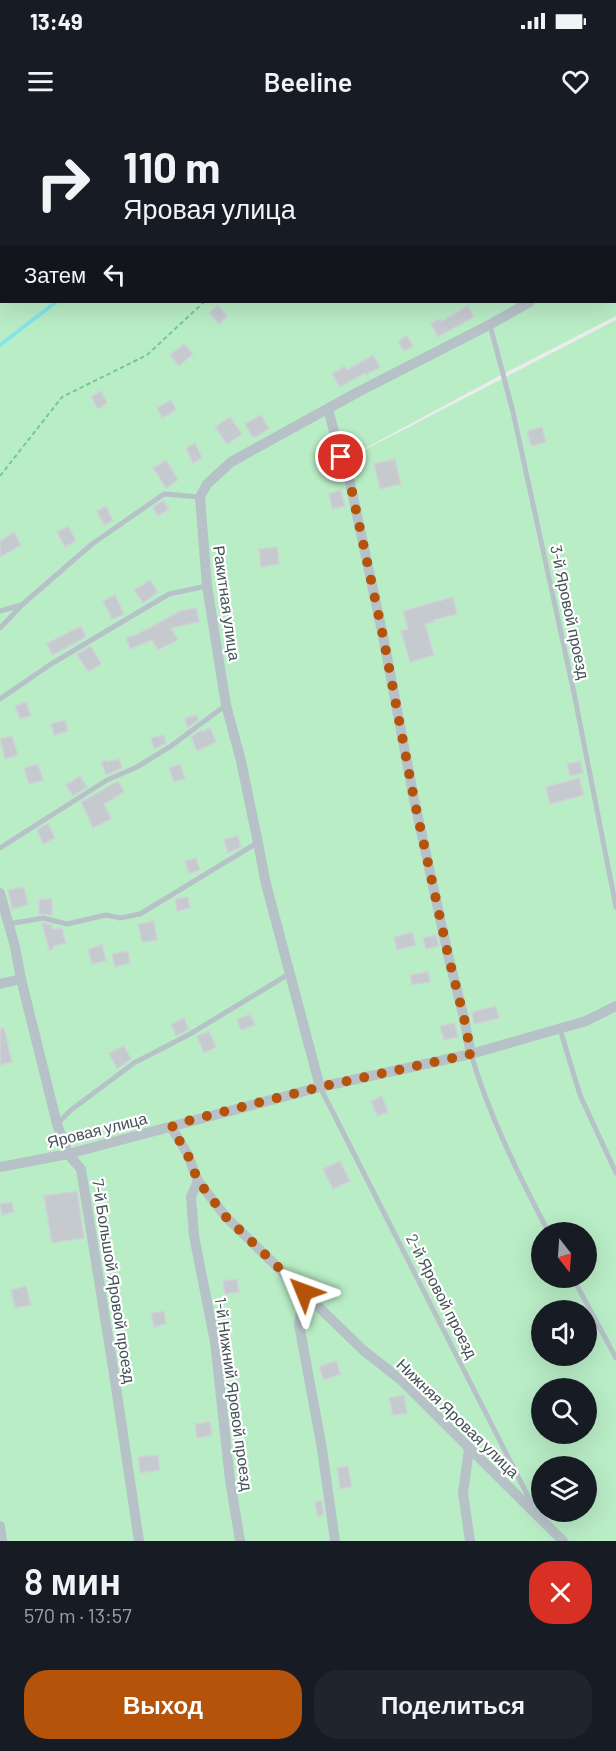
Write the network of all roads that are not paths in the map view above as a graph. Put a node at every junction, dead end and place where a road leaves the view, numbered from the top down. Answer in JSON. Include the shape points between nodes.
{"nodes":[{"id":1,"x":528,"y":303,"type":"edge"},
{"id":2,"x":489,"y":325,"type":"junction"},
{"id":3,"x":328,"y":409,"type":"junction"},
{"id":4,"x":200,"y":497,"type":"junction"},
{"id":5,"x":207,"y":586,"type":"junction"},
{"id":6,"x":23,"y":604,"type":"junction"},
{"id":7,"x":0,"y":611,"type":"edge"},
{"id":8,"x":0,"y":628,"type":"edge"},
{"id":9,"x":0,"y":699,"type":"edge"},
{"id":10,"x":226,"y":705,"type":"junction"},
{"id":11,"x":258,"y":843,"type":"junction"},
{"id":12,"x":0,"y":848,"type":"edge"},
{"id":13,"x":0,"y":893,"type":"edge"},
{"id":14,"x":616,"y":907,"type":"edge"},
{"id":15,"x":8,"y":924,"type":"junction"},
{"id":16,"x":289,"y":974,"type":"junction"},
{"id":17,"x":21,"y":979,"type":"junction"},
{"id":18,"x":0,"y":984,"type":"edge"},
{"id":19,"x":616,"y":1006,"type":"edge"},
{"id":20,"x":560,"y":1029,"type":"junction"},
{"id":21,"x":471,"y":1054,"type":"junction"},
{"id":22,"x":320,"y":1087,"type":"junction"},
{"id":23,"x":57,"y":1124,"type":"junction"},
{"id":24,"x":171,"y":1127,"type":"junction"},
{"id":25,"x":68,"y":1154,"type":"junction"},
{"id":26,"x":0,"y":1167,"type":"edge"},
{"id":27,"x":616,"y":1173,"type":"edge"},
{"id":28,"x":198,"y":1181,"type":"junction"},
{"id":29,"x":543,"y":1222,"type":"edge"},
{"id":30,"x":578,"y":1288,"type":"edge"},
{"id":31,"x":304,"y":1292,"type":"junction"},
{"id":32,"x":616,"y":1358,"type":"edge"},
{"id":33,"x":469,"y":1449,"type":"junction"},
{"id":34,"x":531,"y":1502,"type":"edge"},
{"id":35,"x":531,"y":1510,"type":"edge"},
{"id":36,"x":543,"y":1522,"type":"edge"},
{"id":37,"x":0,"y":1526,"type":"edge"},
{"id":38,"x":2,"y":1541,"type":"edge"},
{"id":39,"x":139,"y":1541,"type":"edge"},
{"id":40,"x":240,"y":1541,"type":"edge"},
{"id":41,"x":334,"y":1541,"type":"edge"},
{"id":42,"x":470,"y":1541,"type":"edge"},
{"id":43,"x":563,"y":1541,"type":"edge"}],
"edges":[{"from":1,"to":2,"type":"street"},
{"from":2,"to":3,"type":"street"},
{"from":2,"to":14,"type":"lane","name":"3-й Яровой проезд","via":[[513,412]]},
{"from":3,"to":4,"type":"street","via":[[231,462],[207,484]]},
{"from":3,"to":21,"type":"street","via":[[348,473]]},
{"from":4,"to":5,"type":"street","name":"Ракитная улица"},
{"from":4,"to":6,"type":"lane","via":[[164,494],[92,544]]},
{"from":5,"to":9,"type":"lane","via":[[169,594]]},
{"from":5,"to":10,"type":"street","name":"Ракитная улица"},
{"from":6,"to":7,"type":"lane"},
{"from":6,"to":8,"type":"lane"},
{"from":10,"to":11,"type":"street","name":"Ракитная улица"},
{"from":10,"to":12,"type":"lane","via":[[137,767],[107,780]]},
{"from":11,"to":15,"type":"lane","via":[[140,914],[120,918],[106,915],[67,924],[43,918]]},
{"from":11,"to":16,"type":"street","name":"Ракитная улица"},
{"from":13,"to":15,"type":"street","name":"7-й Большой Яровой проезд"},
{"from":15,"to":17,"type":"street","name":"7-й Большой Яровой проезд"},
{"from":16,"to":22,"type":"street","name":"Ракитная улица"},
{"from":16,"to":23,"type":"lane","via":[[134,1063]]},
{"from":17,"to":18,"type":"street"},
{"from":17,"to":23,"type":"street","name":"7-й Большой Яровой проезд"},
{"from":19,"to":20,"type":"street","name":"Яровая улица"},
{"from":20,"to":21,"type":"street","name":"Яровая улица"},
{"from":20,"to":27,"type":"lane","via":[[580,1095]]},
{"from":21,"to":22,"type":"street","name":"Яровая улица"},
{"from":21,"to":29,"type":"lane","via":[[509,1152]]},
{"from":22,"to":24,"type":"street","name":"Яровая улица"},
{"from":22,"to":34,"type":"lane","name":"2-й Яровой проезд"},
{"from":23,"to":25,"type":"street","name":"7-й Большой Яровой проезд"},
{"from":24,"to":25,"type":"street","name":"Яровая улица"},
{"from":24,"to":28,"type":"street","name":"Нижняя Яровая улица"},
{"from":25,"to":26,"type":"street","name":"Яровая улица"},
{"from":25,"to":39,"type":"street","name":"7-й Большой Яровой проезд","via":[[81,1170]]},
{"from":28,"to":31,"type":"street","name":"Нижняя Яровая улица","via":[[226,1217]]},
{"from":28,"to":40,"type":"street","name":"1-й Нижний Яровой проезд","via":[[191,1197],[194,1236],[215,1342]]},
{"from":30,"to":32,"type":"lane"},
{"from":31,"to":33,"type":"street","name":"Нижняя Яровая улица","via":[[363,1350],[401,1380]]},
{"from":31,"to":41,"type":"street","via":[[299,1324]]},
{"from":33,"to":35,"type":"street","name":"Нижняя Яровая улица"},
{"from":33,"to":42,"type":"street","via":[[464,1493]]},
{"from":36,"to":43,"type":"street","name":"Нижняя Яровая улица"},
{"from":37,"to":38,"type":"street"}]}
